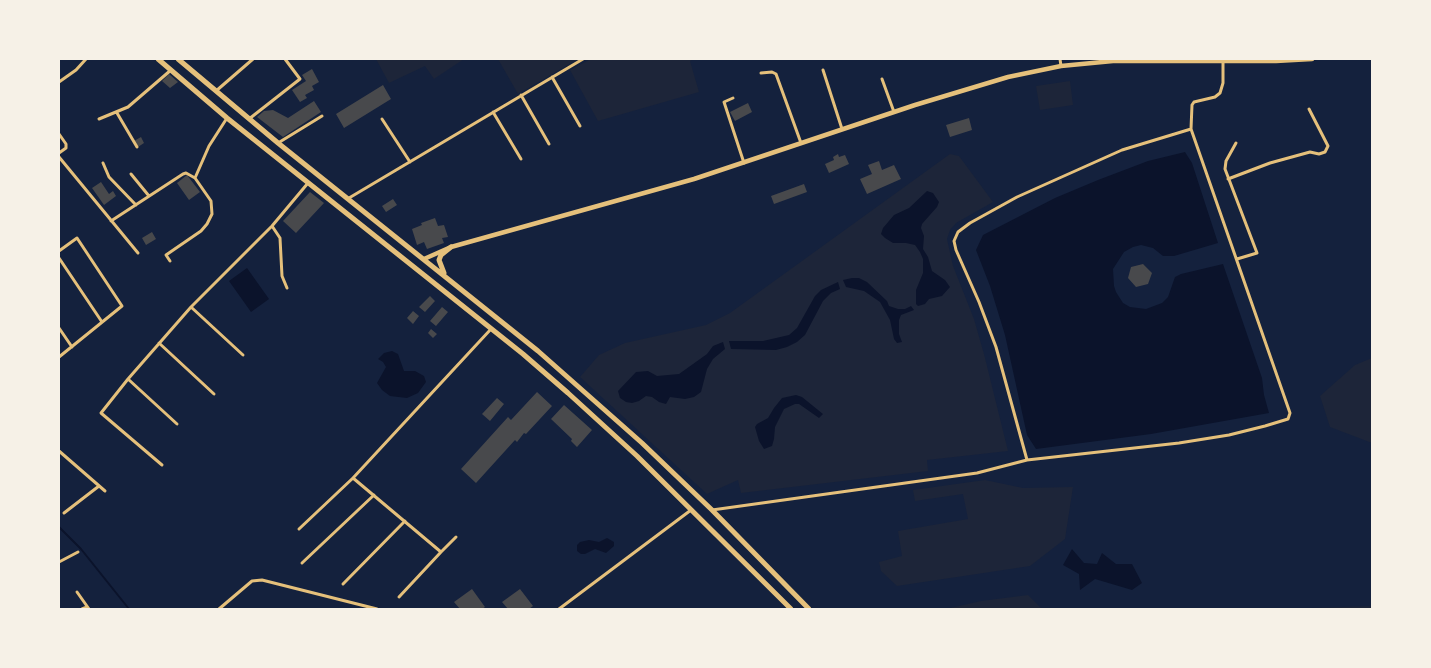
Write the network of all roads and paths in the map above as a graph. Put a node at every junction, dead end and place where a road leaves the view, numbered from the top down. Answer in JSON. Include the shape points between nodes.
{"nodes":[{"id":1,"x":86,"y":59,"type":"edge"},
{"id":2,"x":158,"y":59,"type":"edge"},
{"id":3,"x":178,"y":59,"type":"edge"},
{"id":4,"x":253,"y":59,"type":"edge"},
{"id":5,"x":285,"y":59,"type":"edge"},
{"id":6,"x":583,"y":59,"type":"edge"},
{"id":7,"x":1060,"y":59,"type":"edge"},
{"id":8,"x":1312,"y":59,"type":"edge"},
{"id":9,"x":1223,"y":61,"type":"junction"},
{"id":10,"x":1061,"y":66,"type":"junction"},
{"id":11,"x":171,"y":70,"type":"junction"},
{"id":12,"x":823,"y":70,"type":"dead end"},
{"id":13,"x":761,"y":72,"type":"dead end"},
{"id":14,"x":552,"y":77,"type":"junction"},
{"id":15,"x":882,"y":79,"type":"dead end"},
{"id":16,"x":59,"y":82,"type":"edge"},
{"id":17,"x":215,"y":91,"type":"junction"},
{"id":18,"x":521,"y":96,"type":"junction"},
{"id":19,"x":733,"y":98,"type":"dead end"},
{"id":20,"x":1309,"y":110,"type":"dead end"},
{"id":21,"x":493,"y":112,"type":"junction"},
{"id":22,"x":894,"y":112,"type":"junction"},
{"id":23,"x":117,"y":113,"type":"junction"},
{"id":24,"x":322,"y":116,"type":"dead end"},
{"id":25,"x":228,"y":118,"type":"junction"},
{"id":26,"x":99,"y":119,"type":"dead end"},
{"id":27,"x":249,"y":119,"type":"junction"},
{"id":28,"x":382,"y":119,"type":"dead end"},
{"id":29,"x":580,"y":126,"type":"dead end"},
{"id":30,"x":842,"y":129,"type":"junction"},
{"id":31,"x":1191,"y":129,"type":"junction"},
{"id":32,"x":59,"y":134,"type":"edge"},
{"id":33,"x":278,"y":143,"type":"junction"},
{"id":34,"x":801,"y":143,"type":"junction"},
{"id":35,"x":1236,"y":143,"type":"dead end"},
{"id":36,"x":549,"y":144,"type":"dead end"},
{"id":37,"x":137,"y":147,"type":"dead end"},
{"id":38,"x":59,"y":153,"type":"edge"},
{"id":39,"x":59,"y":158,"type":"edge"},
{"id":40,"x":521,"y":159,"type":"dead end"},
{"id":41,"x":410,"y":162,"type":"junction"},
{"id":42,"x":103,"y":163,"type":"dead end"},
{"id":43,"x":744,"y":163,"type":"junction"},
{"id":44,"x":131,"y":174,"type":"dead end"},
{"id":45,"x":196,"y":178,"type":"junction"},
{"id":46,"x":1228,"y":179,"type":"junction"},
{"id":47,"x":308,"y":183,"type":"junction"},
{"id":48,"x":149,"y":196,"type":"junction"},
{"id":49,"x":349,"y":198,"type":"junction"},
{"id":50,"x":136,"y":205,"type":"junction"},
{"id":51,"x":111,"y":221,"type":"junction"},
{"id":52,"x":272,"y":226,"type":"junction"},
{"id":53,"x":451,"y":248,"type":"junction"},
{"id":54,"x":59,"y":251,"type":"edge"},
{"id":55,"x":138,"y":253,"type":"dead end"},
{"id":56,"x":59,"y":258,"type":"edge"},
{"id":57,"x":424,"y":259,"type":"junction"},
{"id":58,"x":1236,"y":259,"type":"junction"},
{"id":59,"x":170,"y":261,"type":"dead end"},
{"id":60,"x":416,"y":269,"type":"junction"},
{"id":61,"x":448,"y":277,"type":"junction"},
{"id":62,"x":287,"y":288,"type":"dead end"},
{"id":63,"x":191,"y":307,"type":"junction"},
{"id":64,"x":102,"y":322,"type":"junction"},
{"id":65,"x":59,"y":328,"type":"edge"},
{"id":66,"x":491,"y":329,"type":"junction"},
{"id":67,"x":158,"y":343,"type":"junction"},
{"id":68,"x":72,"y":346,"type":"junction"},
{"id":69,"x":538,"y":351,"type":"junction"},
{"id":70,"x":243,"y":356,"type":"dead end"},
{"id":71,"x":59,"y":357,"type":"edge"},
{"id":72,"x":530,"y":360,"type":"junction"},
{"id":73,"x":128,"y":379,"type":"junction"},
{"id":74,"x":214,"y":394,"type":"dead end"},
{"id":75,"x":177,"y":424,"type":"dead end"},
{"id":76,"x":59,"y":451,"type":"edge"},
{"id":77,"x":1027,"y":460,"type":"junction"},
{"id":78,"x":162,"y":465,"type":"dead end"},
{"id":79,"x":353,"y":478,"type":"junction"},
{"id":80,"x":99,"y":486,"type":"junction"},
{"id":81,"x":105,"y":491,"type":"dead end"},
{"id":82,"x":374,"y":495,"type":"junction"},
{"id":83,"x":691,"y":509,"type":"junction"},
{"id":84,"x":712,"y":510,"type":"junction"},
{"id":85,"x":64,"y":513,"type":"dead end"},
{"id":86,"x":405,"y":522,"type":"junction"},
{"id":87,"x":299,"y":529,"type":"dead end"},
{"id":88,"x":456,"y":537,"type":"dead end"},
{"id":89,"x":78,"y":552,"type":"dead end"},
{"id":90,"x":441,"y":552,"type":"junction"},
{"id":91,"x":59,"y":562,"type":"edge"},
{"id":92,"x":302,"y":563,"type":"dead end"},
{"id":93,"x":343,"y":584,"type":"dead end"},
{"id":94,"x":77,"y":592,"type":"dead end"},
{"id":95,"x":399,"y":597,"type":"dead end"},
{"id":96,"x":88,"y":608,"type":"edge"},
{"id":97,"x":82,"y":609,"type":"edge"},
{"id":98,"x":218,"y":609,"type":"edge"},
{"id":99,"x":378,"y":609,"type":"edge"},
{"id":100,"x":559,"y":609,"type":"edge"},
{"id":101,"x":791,"y":609,"type":"edge"},
{"id":102,"x":809,"y":609,"type":"edge"}],
"edges":[{"from":1,"to":16,"type":"street"},
{"from":2,"to":11,"type":"main road"},
{"from":3,"to":17,"type":"main road"},
{"from":4,"to":17,"type":"street"},
{"from":5,"to":27,"type":"street","via":[[300,79]]},
{"from":6,"to":14,"type":"street"},
{"from":7,"to":10,"type":"street"},
{"from":8,"to":9,"type":"main road"},
{"from":9,"to":10,"type":"main road","via":[[1113,61]]},
{"from":9,"to":31,"type":"street","via":[[1220,93],[1194,102]]},
{"from":10,"to":22,"type":"main road","via":[[1008,78]]},
{"from":11,"to":23,"type":"street"},
{"from":11,"to":25,"type":"main road"},
{"from":12,"to":30,"type":"street"},
{"from":13,"to":34,"type":"street","via":[[776,74]]},
{"from":14,"to":18,"type":"street"},
{"from":14,"to":29,"type":"street"},
{"from":15,"to":22,"type":"street"},
{"from":17,"to":27,"type":"main road"},
{"from":18,"to":21,"type":"street"},
{"from":18,"to":36,"type":"street"},
{"from":19,"to":43,"type":"street","via":[[724,102]]},
{"from":20,"to":46,"type":"street","via":[[1328,146],[1326,152],[1310,152]]},
{"from":21,"to":40,"type":"street"},
{"from":21,"to":41,"type":"street"},
{"from":22,"to":30,"type":"main road"},
{"from":23,"to":26,"type":"street"},
{"from":23,"to":37,"type":"street"},
{"from":24,"to":33,"type":"street"},
{"from":25,"to":45,"type":"street","via":[[208,146]]},
{"from":25,"to":47,"type":"main road"},
{"from":27,"to":33,"type":"main road"},
{"from":28,"to":41,"type":"street"},
{"from":30,"to":34,"type":"main road"},
{"from":31,"to":58,"type":"street"},
{"from":31,"to":77,"type":"street","via":[[1122,150],[1017,197],[958,232],[954,241],[956,250],[996,347]]},
{"from":32,"to":38,"type":"street","via":[[66,144]]},
{"from":33,"to":49,"type":"main road"},
{"from":34,"to":43,"type":"main road"},
{"from":35,"to":46,"type":"street","via":[[1226,161]]},
{"from":39,"to":51,"type":"street"},
{"from":41,"to":49,"type":"street"},
{"from":42,"to":50,"type":"street","via":[[109,177]]},
{"from":43,"to":53,"type":"main road"},
{"from":44,"to":48,"type":"street"},
{"from":45,"to":48,"type":"street","via":[[183,174]]},
{"from":45,"to":59,"type":"street","via":[[211,201],[212,214],[201,231],[166,255]]},
{"from":46,"to":58,"type":"street","via":[[1257,253]]},
{"from":47,"to":52,"type":"street"},
{"from":47,"to":60,"type":"main road"},
{"from":48,"to":50,"type":"street"},
{"from":49,"to":57,"type":"main road"},
{"from":50,"to":51,"type":"street"},
{"from":51,"to":55,"type":"street"},
{"from":52,"to":62,"type":"street","via":[[280,238],[282,276]]},
{"from":52,"to":63,"type":"street"},
{"from":53,"to":57,"type":"main road"},
{"from":53,"to":61,"type":"main road","via":[[439,260]]},
{"from":54,"to":64,"type":"street","via":[[77,238],[122,306]]},
{"from":56,"to":64,"type":"street"},
{"from":57,"to":60,"type":"main road"},
{"from":57,"to":61,"type":"main road"},
{"from":58,"to":77,"type":"street","via":[[1290,413],[1288,419],[1228,435],[1179,443]]},
{"from":60,"to":66,"type":"main road"},
{"from":61,"to":69,"type":"main road"},
{"from":63,"to":67,"type":"street"},
{"from":63,"to":70,"type":"street"},
{"from":64,"to":68,"type":"street"},
{"from":65,"to":68,"type":"street"},
{"from":66,"to":72,"type":"main road"},
{"from":66,"to":79,"type":"street"},
{"from":67,"to":73,"type":"street"},
{"from":67,"to":74,"type":"street"},
{"from":68,"to":71,"type":"street"},
{"from":69,"to":72,"type":"main road"},
{"from":69,"to":84,"type":"main road"},
{"from":72,"to":83,"type":"main road","via":[[610,430]]},
{"from":73,"to":75,"type":"street"},
{"from":73,"to":78,"type":"street","via":[[101,413]]},
{"from":76,"to":80,"type":"street"},
{"from":77,"to":84,"type":"street","via":[[977,473]]},
{"from":79,"to":82,"type":"street"},
{"from":79,"to":87,"type":"street"},
{"from":80,"to":81,"type":"street"},
{"from":80,"to":85,"type":"street"},
{"from":82,"to":86,"type":"street"},
{"from":82,"to":92,"type":"street"},
{"from":83,"to":100,"type":"street"},
{"from":83,"to":101,"type":"main road"},
{"from":84,"to":102,"type":"main road"},
{"from":86,"to":90,"type":"street"},
{"from":86,"to":93,"type":"street"},
{"from":88,"to":90,"type":"street"},
{"from":89,"to":91,"type":"street"},
{"from":90,"to":95,"type":"street"},
{"from":94,"to":96,"type":"street"},
{"from":96,"to":97,"type":"street"},
{"from":98,"to":99,"type":"street","via":[[252,581],[262,580]]}]}
